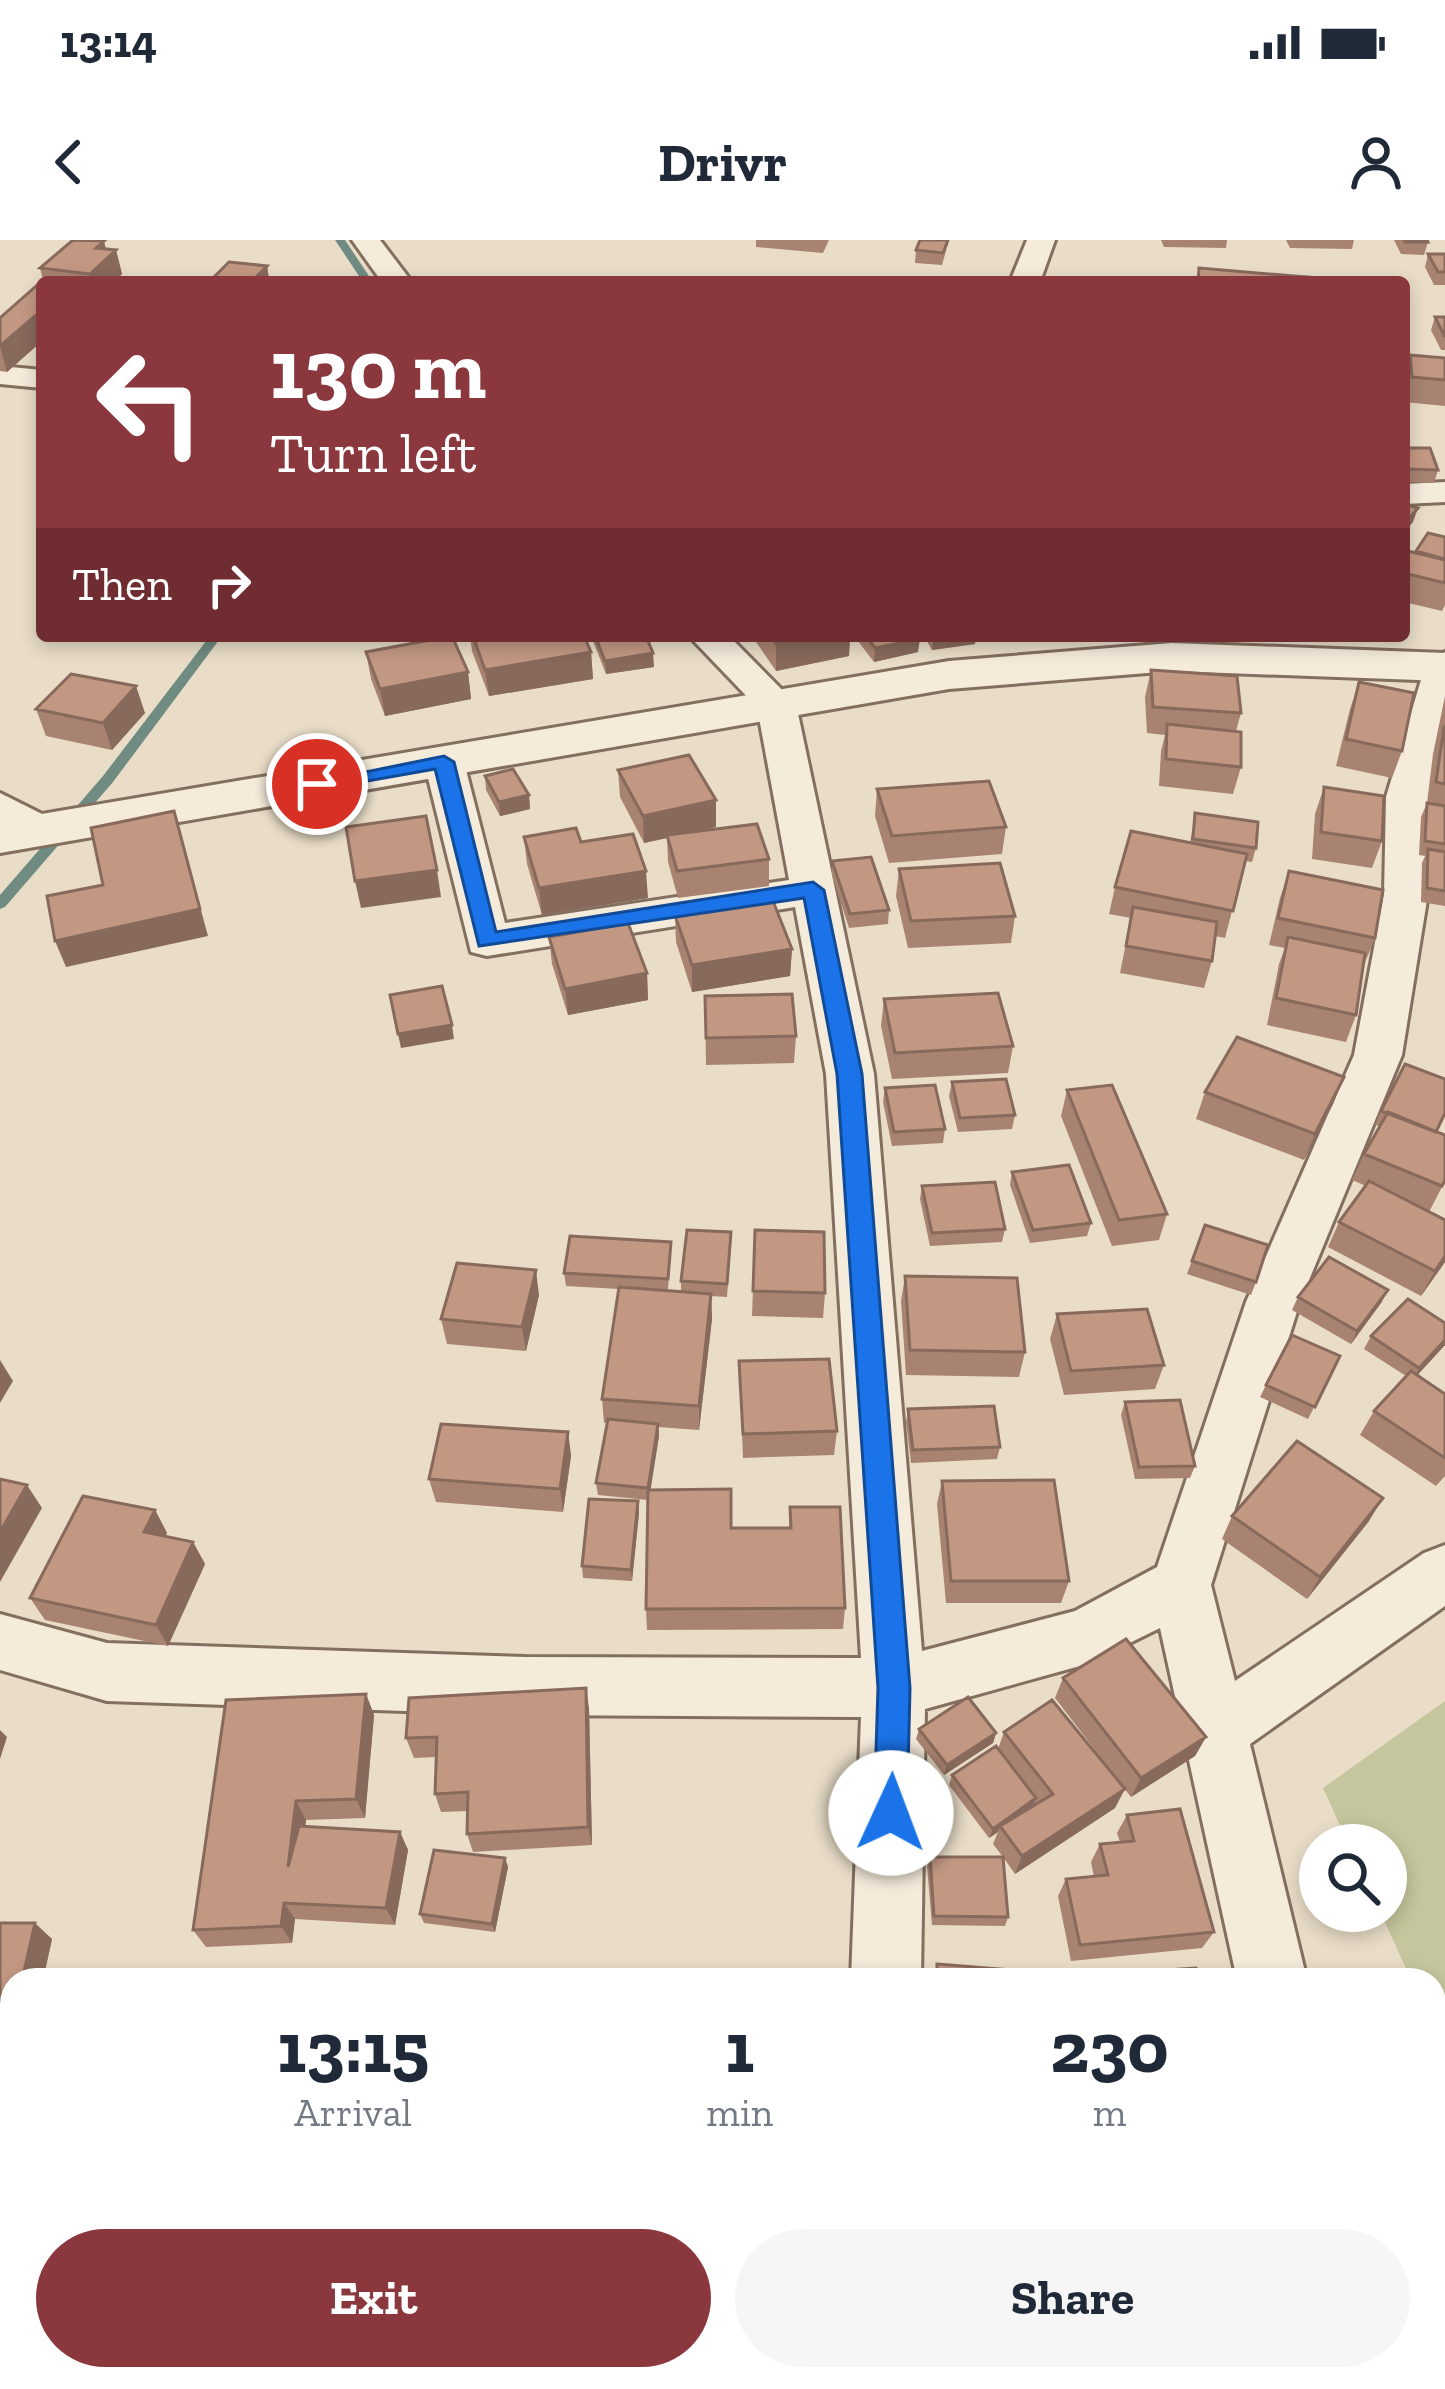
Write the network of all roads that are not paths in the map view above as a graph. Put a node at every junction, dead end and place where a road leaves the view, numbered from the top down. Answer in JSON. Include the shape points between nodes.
{"nodes":[{"id":1,"x":366,"y":240,"type":"edge"},
{"id":2,"x":1041,"y":240,"type":"edge"},
{"id":3,"x":393,"y":276,"type":"edge"},
{"id":4,"x":1027,"y":276,"type":"edge"},
{"id":5,"x":0,"y":375,"type":"edge"},
{"id":6,"x":36,"y":379,"type":"edge"},
{"id":7,"x":1445,"y":492,"type":"edge"},
{"id":8,"x":1410,"y":494,"type":"edge"},
{"id":9,"x":714,"y":642,"type":"edge"},
{"id":10,"x":1222,"y":647,"type":"edge"},
{"id":11,"x":1444,"y":665,"type":"edge"},
{"id":12,"x":776,"y":704,"type":"junction"},
{"id":13,"x":444,"y":762,"type":"junction"},
{"id":14,"x":14,"y":825,"type":"edge"},
{"id":15,"x":813,"y":890,"type":"junction"},
{"id":16,"x":1423,"y":939,"type":"edge"},
{"id":17,"x":1445,"y":1573,"type":"edge"},
{"id":18,"x":1181,"y":1585,"type":"junction"},
{"id":19,"x":0,"y":1642,"type":"edge"},
{"id":20,"x":894,"y":1688,"type":"junction"},
{"id":21,"x":1215,"y":1731,"type":"junction"},
{"id":22,"x":886,"y":1968,"type":"edge"},
{"id":23,"x":1269,"y":1968,"type":"edge"}],
"edges":[{"from":1,"to":3,"type":"street"},
{"from":2,"to":4,"type":"street"},
{"from":5,"to":6,"type":"street"},
{"from":7,"to":8,"type":"street"},
{"from":9,"to":12,"type":"street"},
{"from":10,"to":11,"type":"street"},
{"from":10,"to":12,"type":"street","via":[[950,675]]},
{"from":11,"to":16,"type":"street","via":[[1407,797]]},
{"from":12,"to":13,"type":"street"},
{"from":12,"to":15,"type":"street"},
{"from":13,"to":14,"type":"street"},
{"from":13,"to":15,"type":"street","via":[[487,941]]},
{"from":15,"to":20,"type":"street","via":[[850,1074]]},
{"from":16,"to":18,"type":"street","via":[[1273,1302]]},
{"from":17,"to":21,"type":"street"},
{"from":18,"to":20,"type":"street","via":[[1088,1636]]},
{"from":18,"to":21,"type":"street"},
{"from":19,"to":20,"type":"street","via":[[107,1672]]},
{"from":20,"to":22,"type":"street"},
{"from":21,"to":23,"type":"street"}]}
